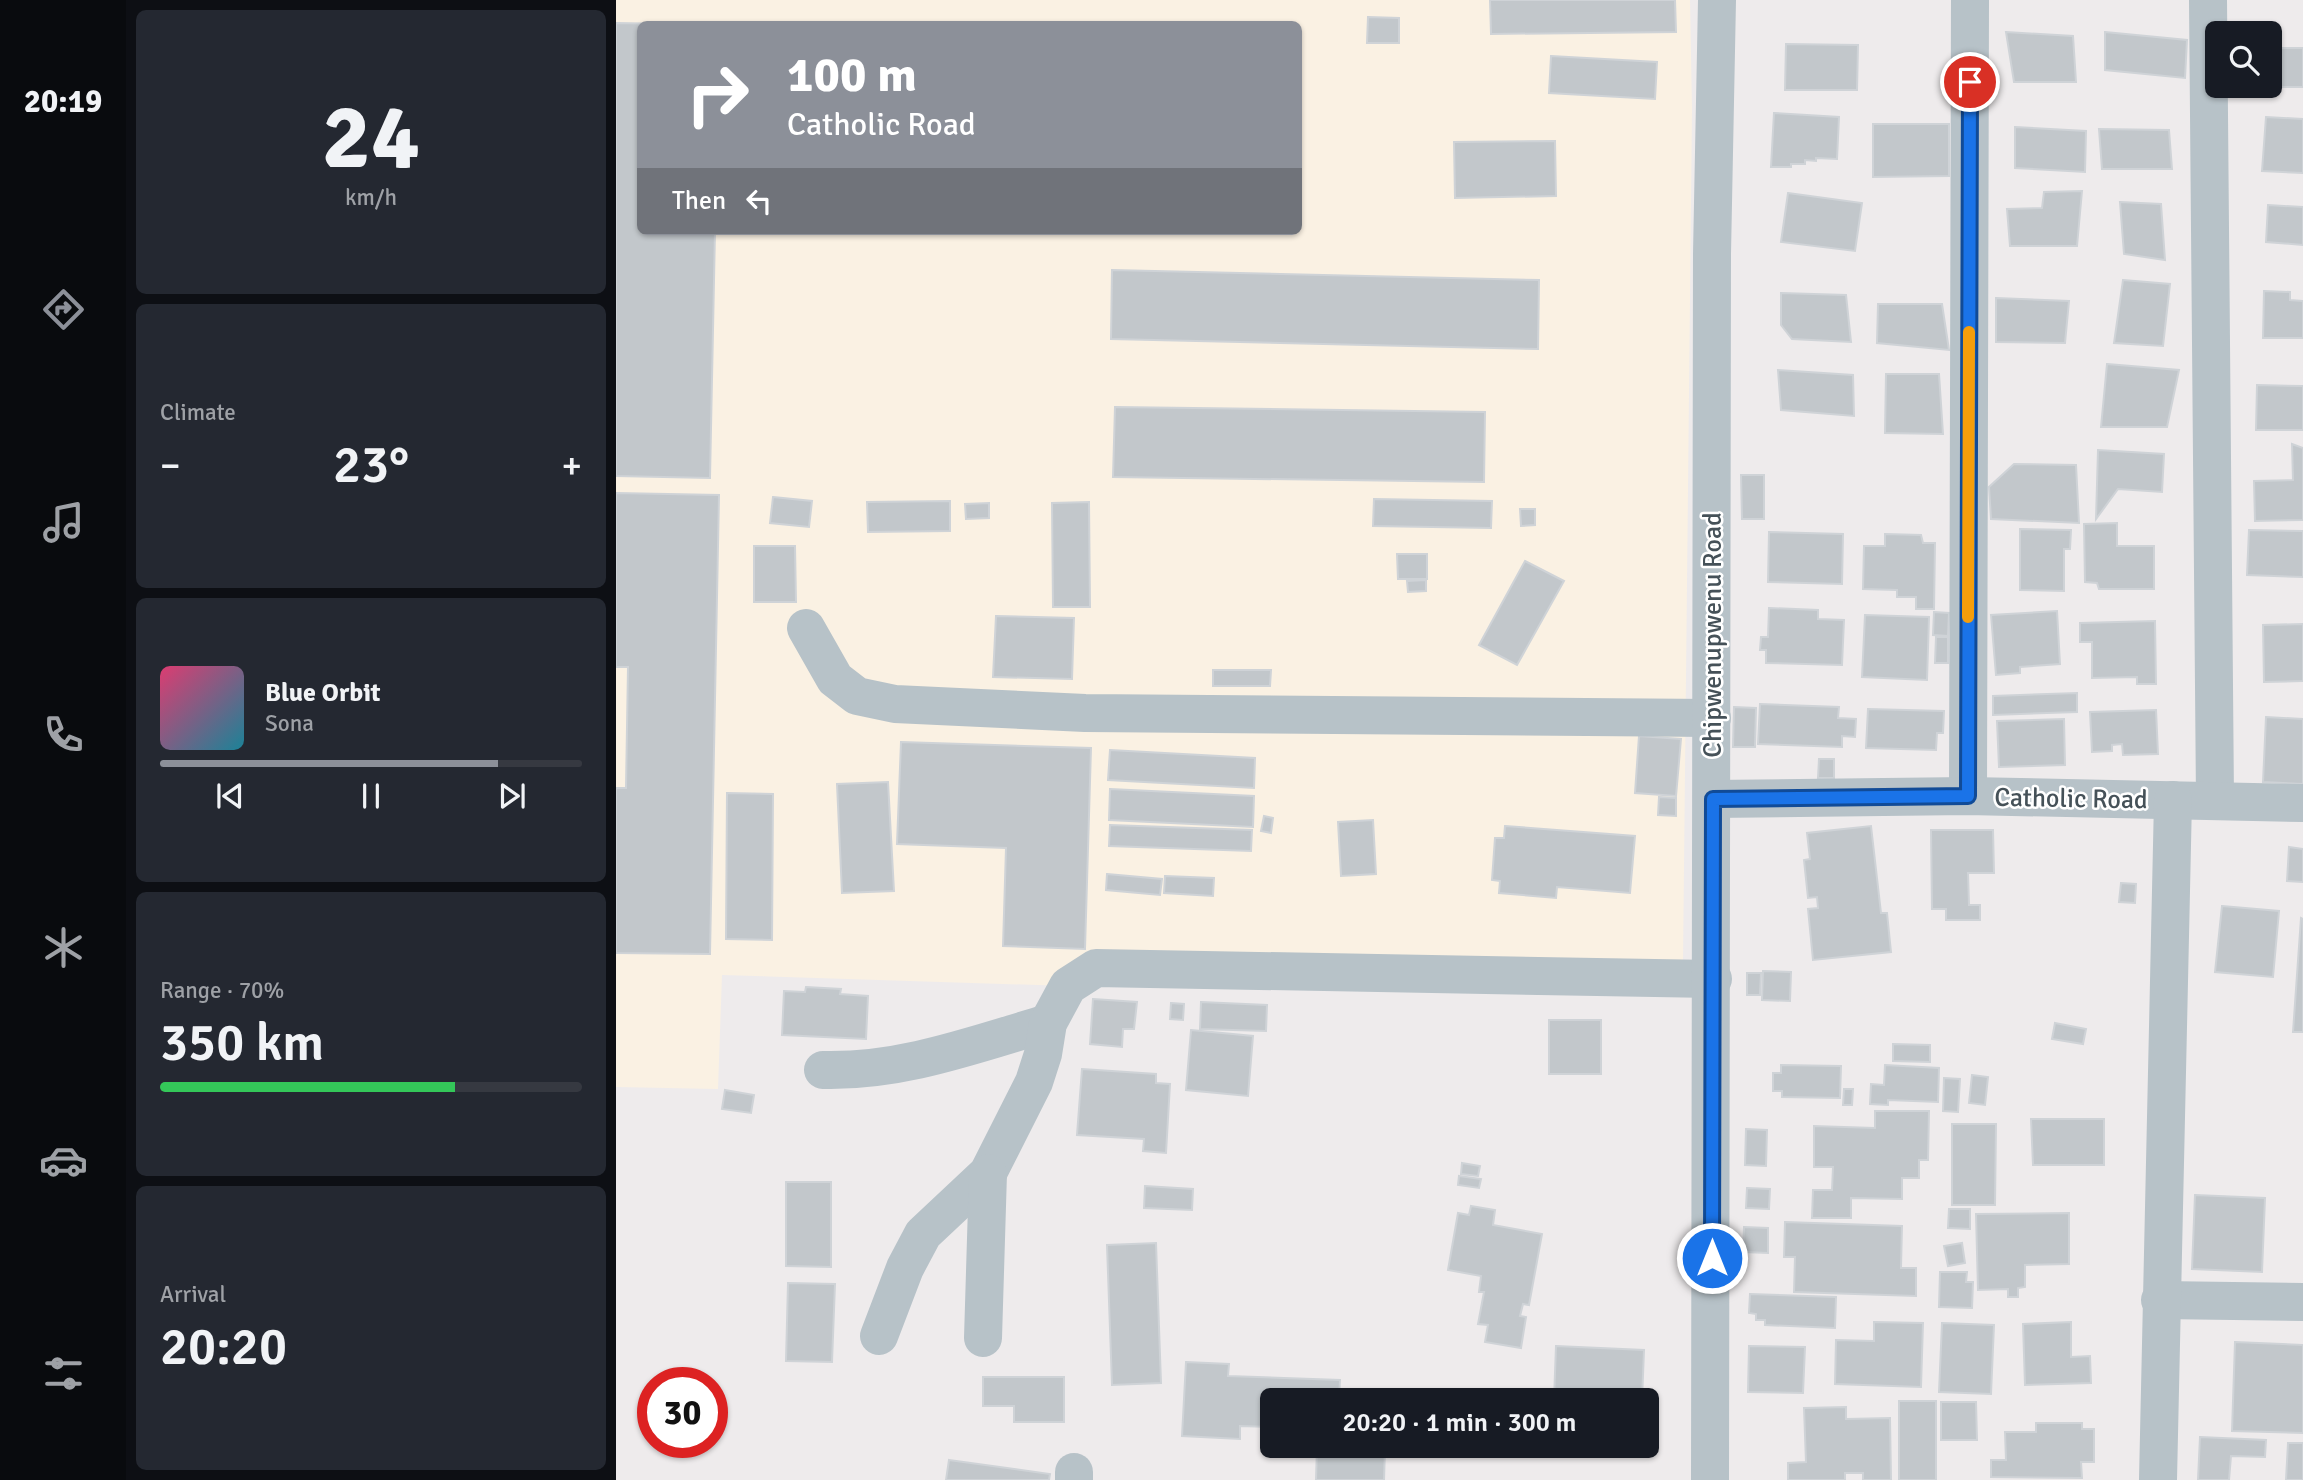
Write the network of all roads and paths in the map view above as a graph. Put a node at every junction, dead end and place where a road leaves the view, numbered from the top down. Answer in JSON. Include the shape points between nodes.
{"nodes":[{"id":1,"x":1717,"y":0,"type":"edge"},
{"id":2,"x":1970,"y":0,"type":"edge"},
{"id":3,"x":2208,"y":0,"type":"edge"},
{"id":4,"x":806,"y":628,"type":"dead end"},
{"id":5,"x":1712,"y":718,"type":"junction"},
{"id":6,"x":1968,"y":796,"type":"junction"},
{"id":7,"x":1713,"y":799,"type":"junction"},
{"id":8,"x":2173,"y":800,"type":"junction"},
{"id":9,"x":2215,"y":800,"type":"junction"},
{"id":10,"x":2303,"y":803,"type":"edge"},
{"id":11,"x":1713,"y":979,"type":"junction"},
{"id":12,"x":1048,"y":1023,"type":"junction"},
{"id":13,"x":823,"y":1070,"type":"dead end"},
{"id":14,"x":988,"y":1173,"type":"junction"},
{"id":15,"x":2160,"y":1300,"type":"junction"},
{"id":16,"x":2303,"y":1302,"type":"edge"},
{"id":17,"x":879,"y":1336,"type":"dead end"},
{"id":18,"x":983,"y":1338,"type":"dead end"},
{"id":19,"x":1710,"y":1480,"type":"edge"},
{"id":20,"x":2158,"y":1480,"type":"edge"}],
"edges":[{"from":1,"to":5,"type":"street","name":"Chipwenupwenu Road"},
{"from":2,"to":6,"type":"street"},
{"from":3,"to":9,"type":"street"},
{"from":4,"to":5,"type":"street","via":[[835,679],[857,696],[895,704],[1085,713]]},
{"from":5,"to":7,"type":"street","name":"Chipwenupwenu Road"},
{"from":6,"to":7,"type":"street","name":"Catholic Road"},
{"from":6,"to":8,"type":"street","name":"Catholic Road"},
{"from":7,"to":11,"type":"street","name":"Chipwenupwenu Road"},
{"from":8,"to":9,"type":"street","name":"Catholic Road"},
{"from":8,"to":15,"type":"street"},
{"from":9,"to":10,"type":"street","name":"Catholic Road"},
{"from":11,"to":12,"type":"street","via":[[1096,968],[1068,986]]},
{"from":11,"to":19,"type":"street","name":"Chipwenupwenu Road"},
{"from":12,"to":13,"type":"street","via":[[899,1066]]},
{"from":12,"to":14,"type":"street","via":[[1034,1082]]},
{"from":14,"to":17,"type":"street","via":[[923,1234]]},
{"from":14,"to":18,"type":"street"},
{"from":15,"to":16,"type":"street"},
{"from":15,"to":20,"type":"street"}]}
